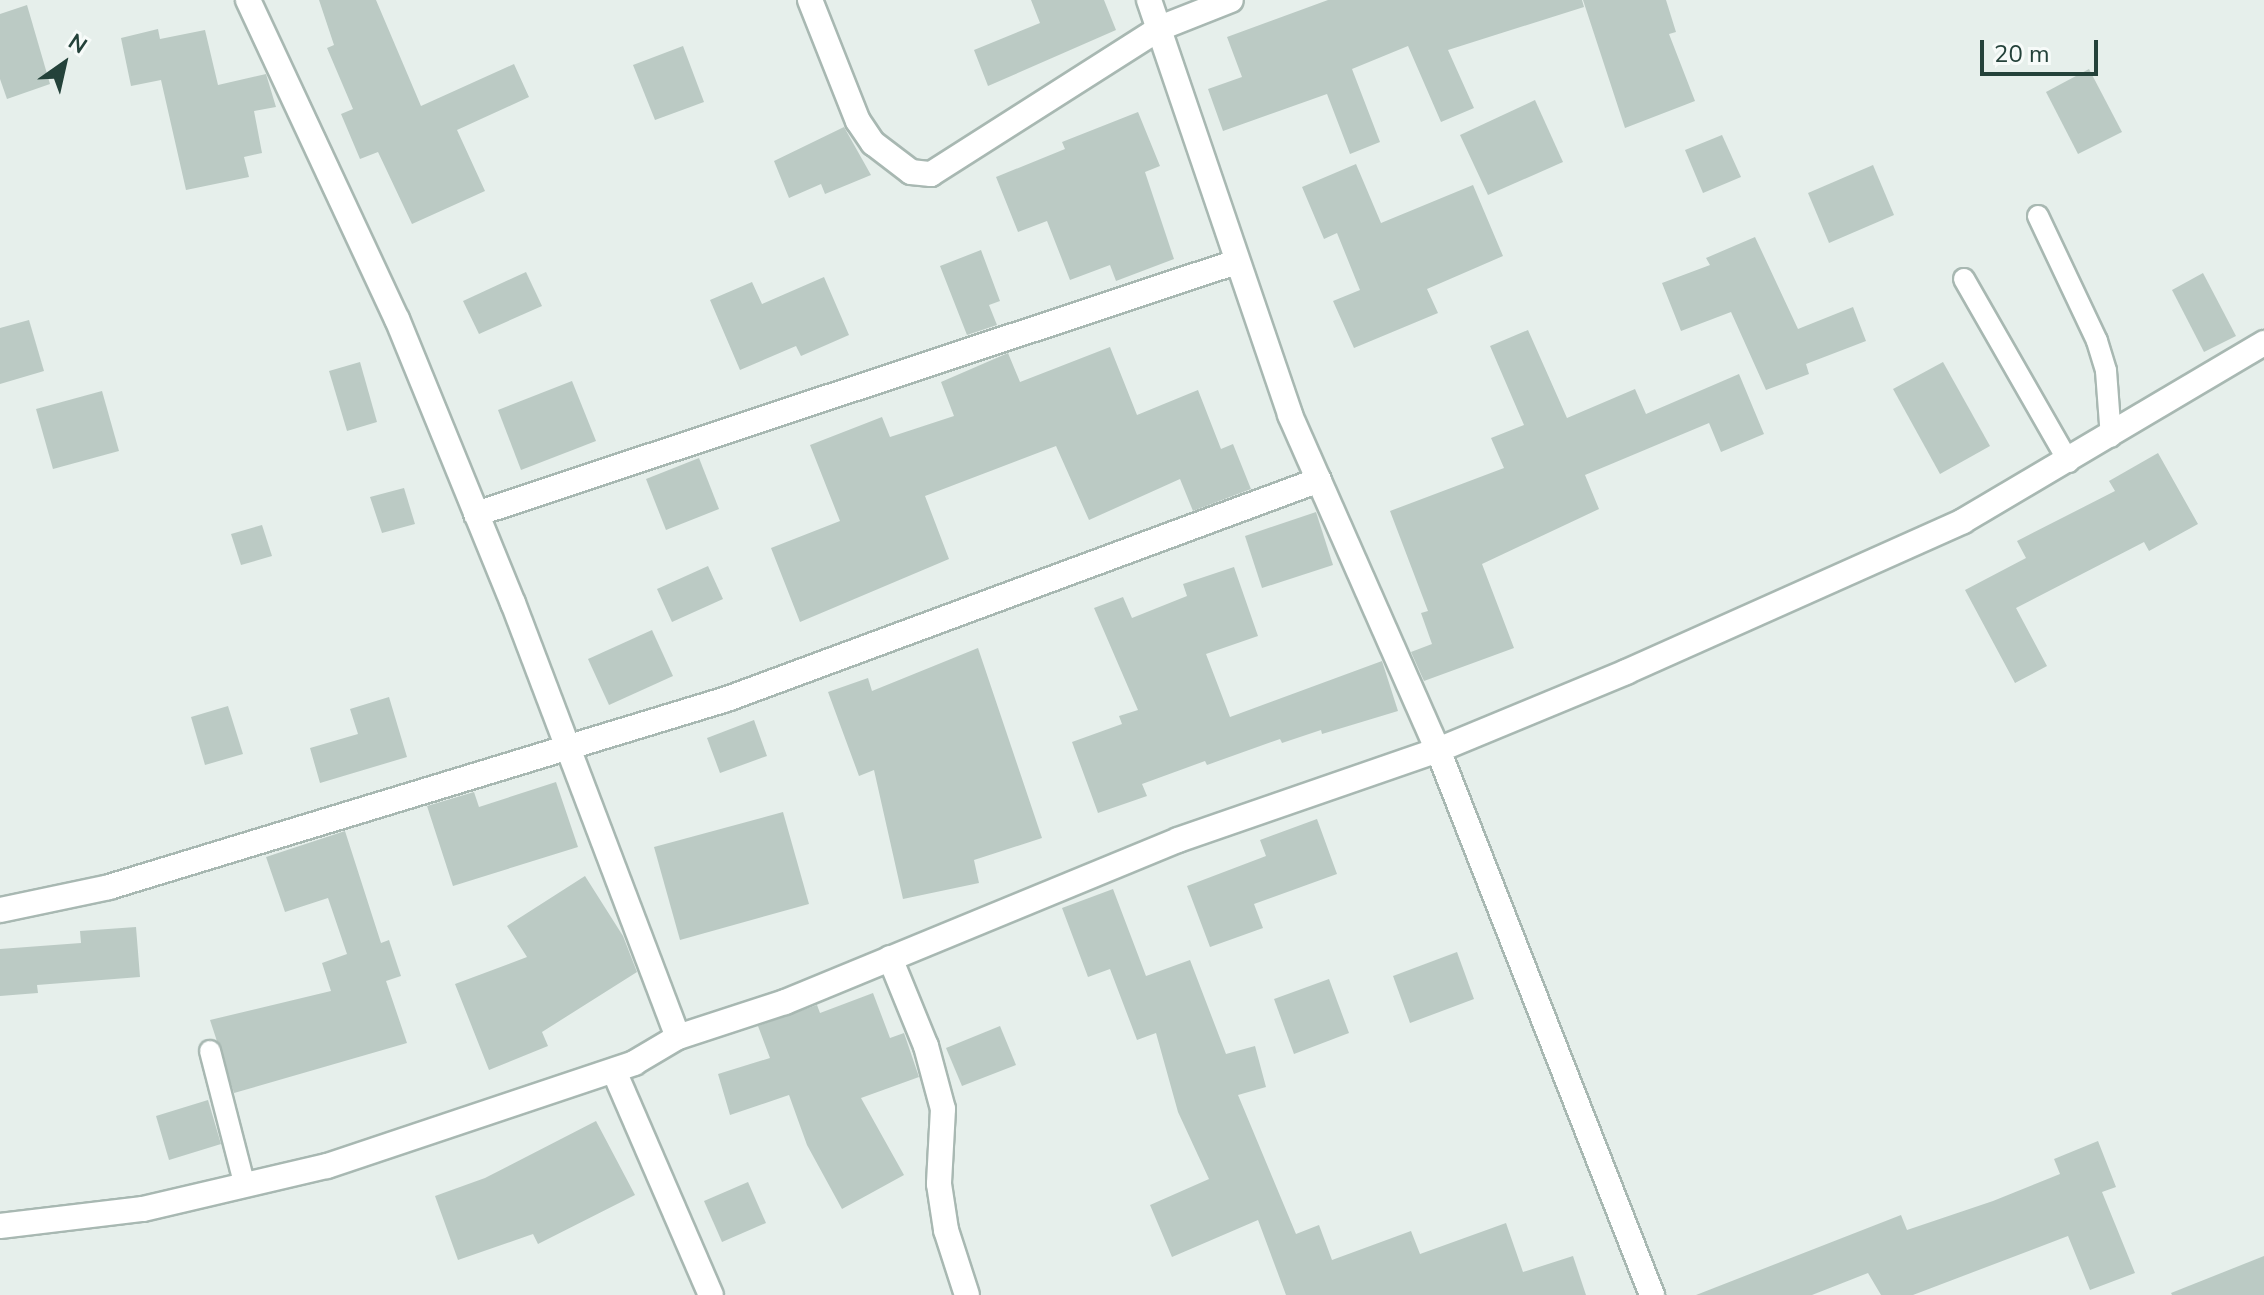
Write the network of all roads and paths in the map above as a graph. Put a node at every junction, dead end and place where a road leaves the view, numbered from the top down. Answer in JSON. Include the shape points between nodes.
{"nodes":[{"id":1,"x":248,"y":0,"type":"edge"},
{"id":2,"x":810,"y":0,"type":"edge"},
{"id":3,"x":1149,"y":0,"type":"edge"},
{"id":4,"x":1231,"y":0,"type":"edge"},
{"id":5,"x":1160,"y":28,"type":"junction"},
{"id":6,"x":2038,"y":216,"type":"dead end"},
{"id":7,"x":1236,"y":262,"type":"junction"},
{"id":8,"x":1964,"y":279,"type":"dead end"},
{"id":9,"x":2264,"y":343,"type":"edge"},
{"id":10,"x":2111,"y":437,"type":"junction"},
{"id":11,"x":2069,"y":462,"type":"junction"},
{"id":12,"x":1319,"y":480,"type":"junction"},
{"id":13,"x":476,"y":514,"type":"junction"},
{"id":14,"x":564,"y":745,"type":"junction"},
{"id":15,"x":1438,"y":750,"type":"junction"},
{"id":16,"x":0,"y":910,"type":"edge"},
{"id":17,"x":890,"y":958,"type":"junction"},
{"id":18,"x":678,"y":1037,"type":"junction"},
{"id":19,"x":210,"y":1051,"type":"dead end"},
{"id":20,"x":614,"y":1071,"type":"junction"},
{"id":21,"x":245,"y":1186,"type":"junction"},
{"id":22,"x":0,"y":1226,"type":"edge"},
{"id":23,"x":711,"y":1295,"type":"edge"},
{"id":24,"x":967,"y":1295,"type":"edge"},
{"id":25,"x":1652,"y":1295,"type":"edge"}],
"edges":[{"from":1,"to":13,"type":"street","via":[[397,319]]},
{"from":2,"to":5,"type":"street","via":[[858,121],[873,143],[911,172],[931,174]]},
{"from":3,"to":5,"type":"street"},
{"from":4,"to":5,"type":"street"},
{"from":5,"to":7,"type":"street"},
{"from":6,"to":10,"type":"lane","via":[[2097,341],[2106,371]]},
{"from":7,"to":12,"type":"street"},
{"from":7,"to":13,"type":"street"},
{"from":8,"to":11,"type":"lane"},
{"from":9,"to":10,"type":"street"},
{"from":10,"to":11,"type":"street"},
{"from":11,"to":15,"type":"street","via":[[1963,521]]},
{"from":12,"to":14,"type":"street","via":[[727,699]]},
{"from":12,"to":15,"type":"street"},
{"from":13,"to":14,"type":"street"},
{"from":14,"to":16,"type":"street","via":[[109,887]]},
{"from":14,"to":18,"type":"street"},
{"from":15,"to":17,"type":"street","via":[[1178,840]]},
{"from":15,"to":25,"type":"street"},
{"from":17,"to":18,"type":"street"},
{"from":17,"to":24,"type":"street","via":[[926,1046],[943,1109],[939,1184],[946,1230]]},
{"from":18,"to":20,"type":"street"},
{"from":19,"to":21,"type":"lane"},
{"from":20,"to":21,"type":"street","via":[[327,1166]]},
{"from":20,"to":23,"type":"street"},
{"from":21,"to":22,"type":"street","via":[[143,1209]]}]}
